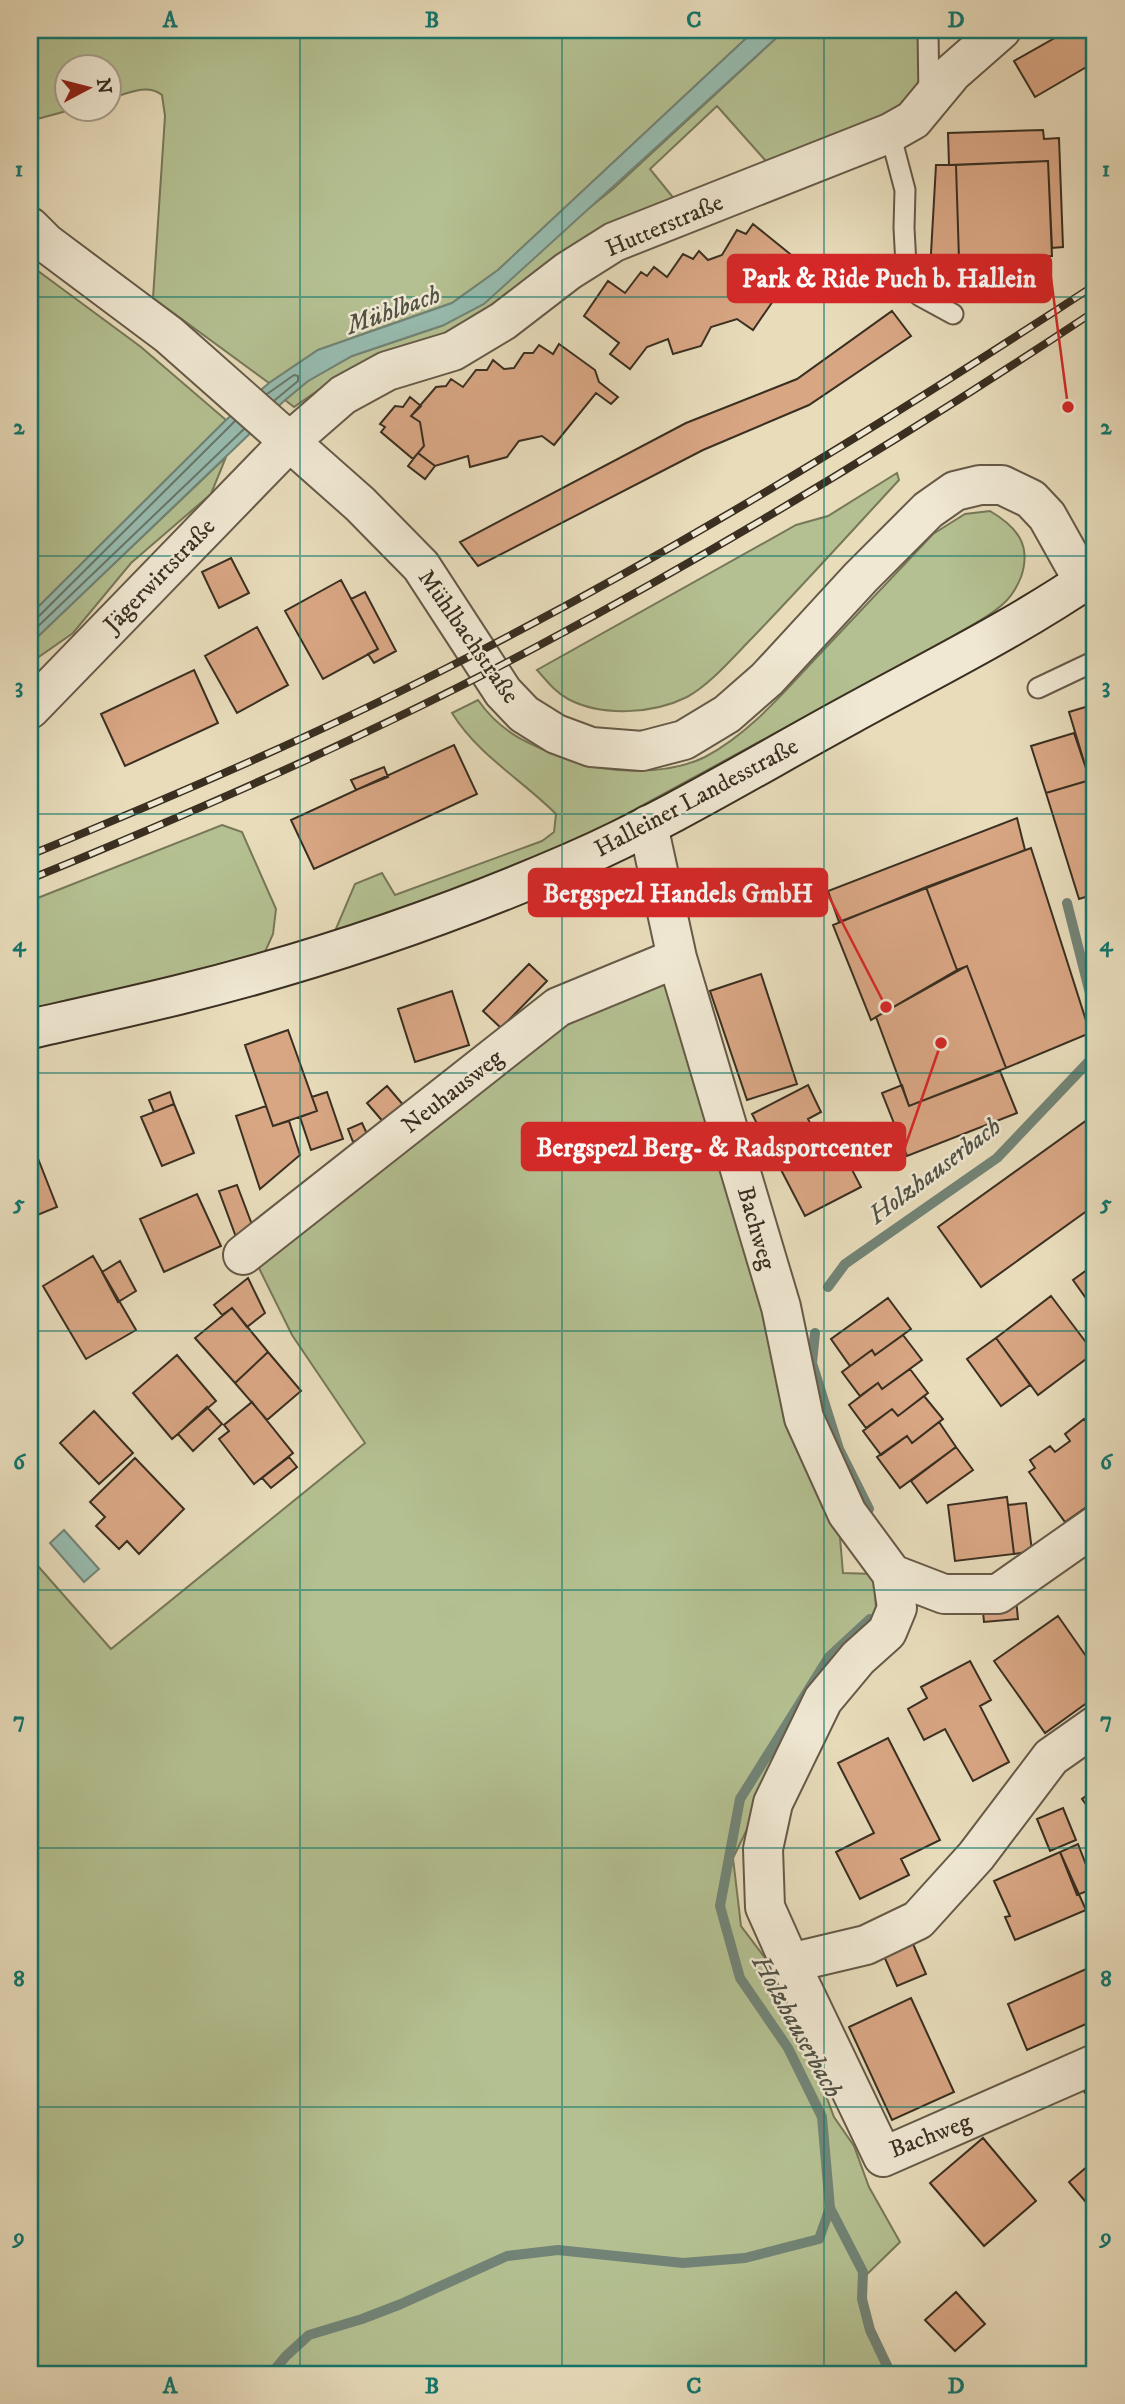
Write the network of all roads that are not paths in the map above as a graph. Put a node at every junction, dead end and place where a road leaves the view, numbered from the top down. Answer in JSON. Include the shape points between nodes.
{"nodes":[{"id":1,"x":928,"y":30,"type":"edge"},
{"id":2,"x":1000,"y":30,"type":"edge"},
{"id":3,"x":929,"y":100,"type":"junction"},
{"id":4,"x":890,"y":134,"type":"junction"},
{"id":5,"x":30,"y":227,"type":"edge"},
{"id":6,"x":953,"y":314,"type":"dead end"},
{"id":7,"x":279,"y":433,"type":"junction"},
{"id":8,"x":1089,"y":578,"type":"edge"},
{"id":9,"x":1095,"y":661,"type":"edge"},
{"id":10,"x":1038,"y":688,"type":"dead end"},
{"id":11,"x":30,"y":709,"type":"edge"},
{"id":12,"x":648,"y":825,"type":"junction"},
{"id":13,"x":677,"y":958,"type":"junction"},
{"id":14,"x":30,"y":1029,"type":"edge"},
{"id":15,"x":243,"y":1255,"type":"dead end"},
{"id":16,"x":1095,"y":1526,"type":"edge"},
{"id":17,"x":892,"y":1574,"type":"junction"},
{"id":18,"x":1095,"y":1726,"type":"edge"},
{"id":19,"x":790,"y":1964,"type":"junction"},
{"id":20,"x":1095,"y":2064,"type":"edge"}],
"edges":[{"from":1,"to":3,"type":"lane"},
{"from":2,"to":3,"type":"street","name":"Hutterstraße"},
{"from":3,"to":4,"type":"street","name":"Hutterstraße","via":[[913,120]]},
{"from":4,"to":6,"type":"lane","via":[[905,190],[906,265],[920,296]]},
{"from":4,"to":7,"type":"street","name":"Hutterstraße","via":[[614,242],[453,351],[387,371]]},
{"from":5,"to":7,"type":"street","name":"Mühlbachstraße","via":[[169,335]]},
{"from":7,"to":8,"type":"street","name":"Mühlbachstraße","via":[[360,504],[421,566],[503,692],[524,714],[556,734],[592,747],[642,751],[684,740],[727,714],[928,510],[955,491],[1002,485],[1031,499]]},
{"from":7,"to":11,"type":"street","name":"Jägerwirtstraße"},
{"from":8,"to":12,"type":"street","name":"Halleiner Landesstraße","via":[[984,641]]},
{"from":9,"to":10,"type":"lane"},
{"from":12,"to":13,"type":"street","name":"Bachweg"},
{"from":12,"to":14,"type":"street","name":"Halleiner Landesstraße","via":[[505,890],[388,933],[179,995]]},
{"from":13,"to":15,"type":"street","name":"Neuhausweg","via":[[558,1007]]},
{"from":13,"to":17,"type":"street","name":"Bachweg","via":[[780,1307],[803,1418],[847,1513]]},
{"from":16,"to":17,"type":"street","via":[[998,1594],[944,1594]]},
{"from":17,"to":19,"type":"street","name":"Bachweg","via":[[897,1608],[887,1632],[823,1700],[773,1803],[763,1849],[765,1907]]},
{"from":18,"to":19,"type":"street","via":[[1051,1757],[976,1856],[918,1920],[866,1945]]},
{"from":19,"to":20,"type":"street","name":"Bachweg","via":[[883,2157]]}]}
